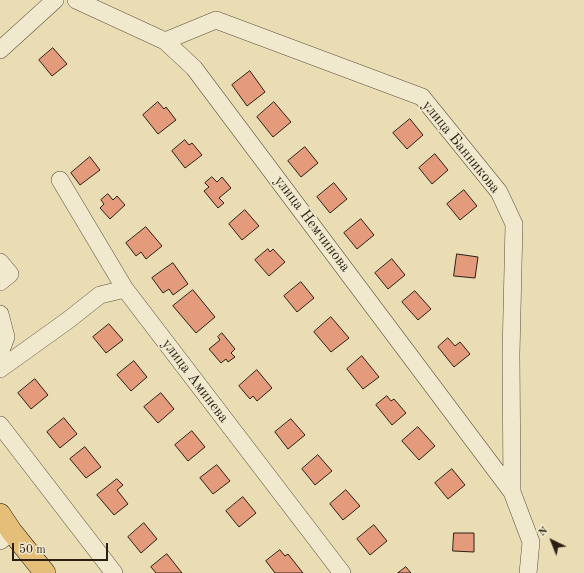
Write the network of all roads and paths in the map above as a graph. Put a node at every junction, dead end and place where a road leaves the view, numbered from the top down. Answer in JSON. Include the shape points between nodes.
{"nodes":[{"id":1,"x":55,"y":0,"type":"edge"},
{"id":2,"x":76,"y":0,"type":"edge"},
{"id":3,"x":165,"y":41,"type":"junction"},
{"id":4,"x":0,"y":50,"type":"edge"},
{"id":5,"x":60,"y":180,"type":"dead end"},
{"id":6,"x":0,"y":262,"type":"edge"},
{"id":7,"x":0,"y":282,"type":"edge"},
{"id":8,"x":125,"y":289,"type":"junction"},
{"id":9,"x":0,"y":314,"type":"edge"},
{"id":10,"x":0,"y":353,"type":"edge"},
{"id":11,"x":0,"y":369,"type":"edge"},
{"id":12,"x":0,"y":425,"type":"edge"},
{"id":13,"x":512,"y":492,"type":"junction"},
{"id":14,"x":0,"y":514,"type":"edge"},
{"id":15,"x":6,"y":536,"type":"edge"},
{"id":16,"x":45,"y":573,"type":"edge"},
{"id":17,"x":114,"y":573,"type":"edge"},
{"id":18,"x":342,"y":573,"type":"edge"},
{"id":19,"x":528,"y":573,"type":"edge"}],
"edges":[{"from":1,"to":4,"type":"street"},
{"from":2,"to":3,"type":"street","name":"улица Немчинова"},
{"from":3,"to":13,"type":"street","name":"улица Немчинова","via":[[194,68]]},
{"from":3,"to":13,"type":"street","name":"улица Банникова","via":[[216,20],[422,97],[499,192],[514,224],[511,354]]},
{"from":5,"to":8,"type":"street","name":"улица Аминева"},
{"from":6,"to":7,"type":"street","via":[[10,274]]},
{"from":8,"to":11,"type":"street","via":[[100,295]]},
{"from":8,"to":18,"type":"street","name":"улица Аминева"},
{"from":9,"to":10,"type":"street","via":[[6,337]]},
{"from":12,"to":17,"type":"street"},
{"from":13,"to":19,"type":"street","via":[[531,542]]},
{"from":14,"to":15,"type":"main road"},
{"from":15,"to":16,"type":"main road"}]}
